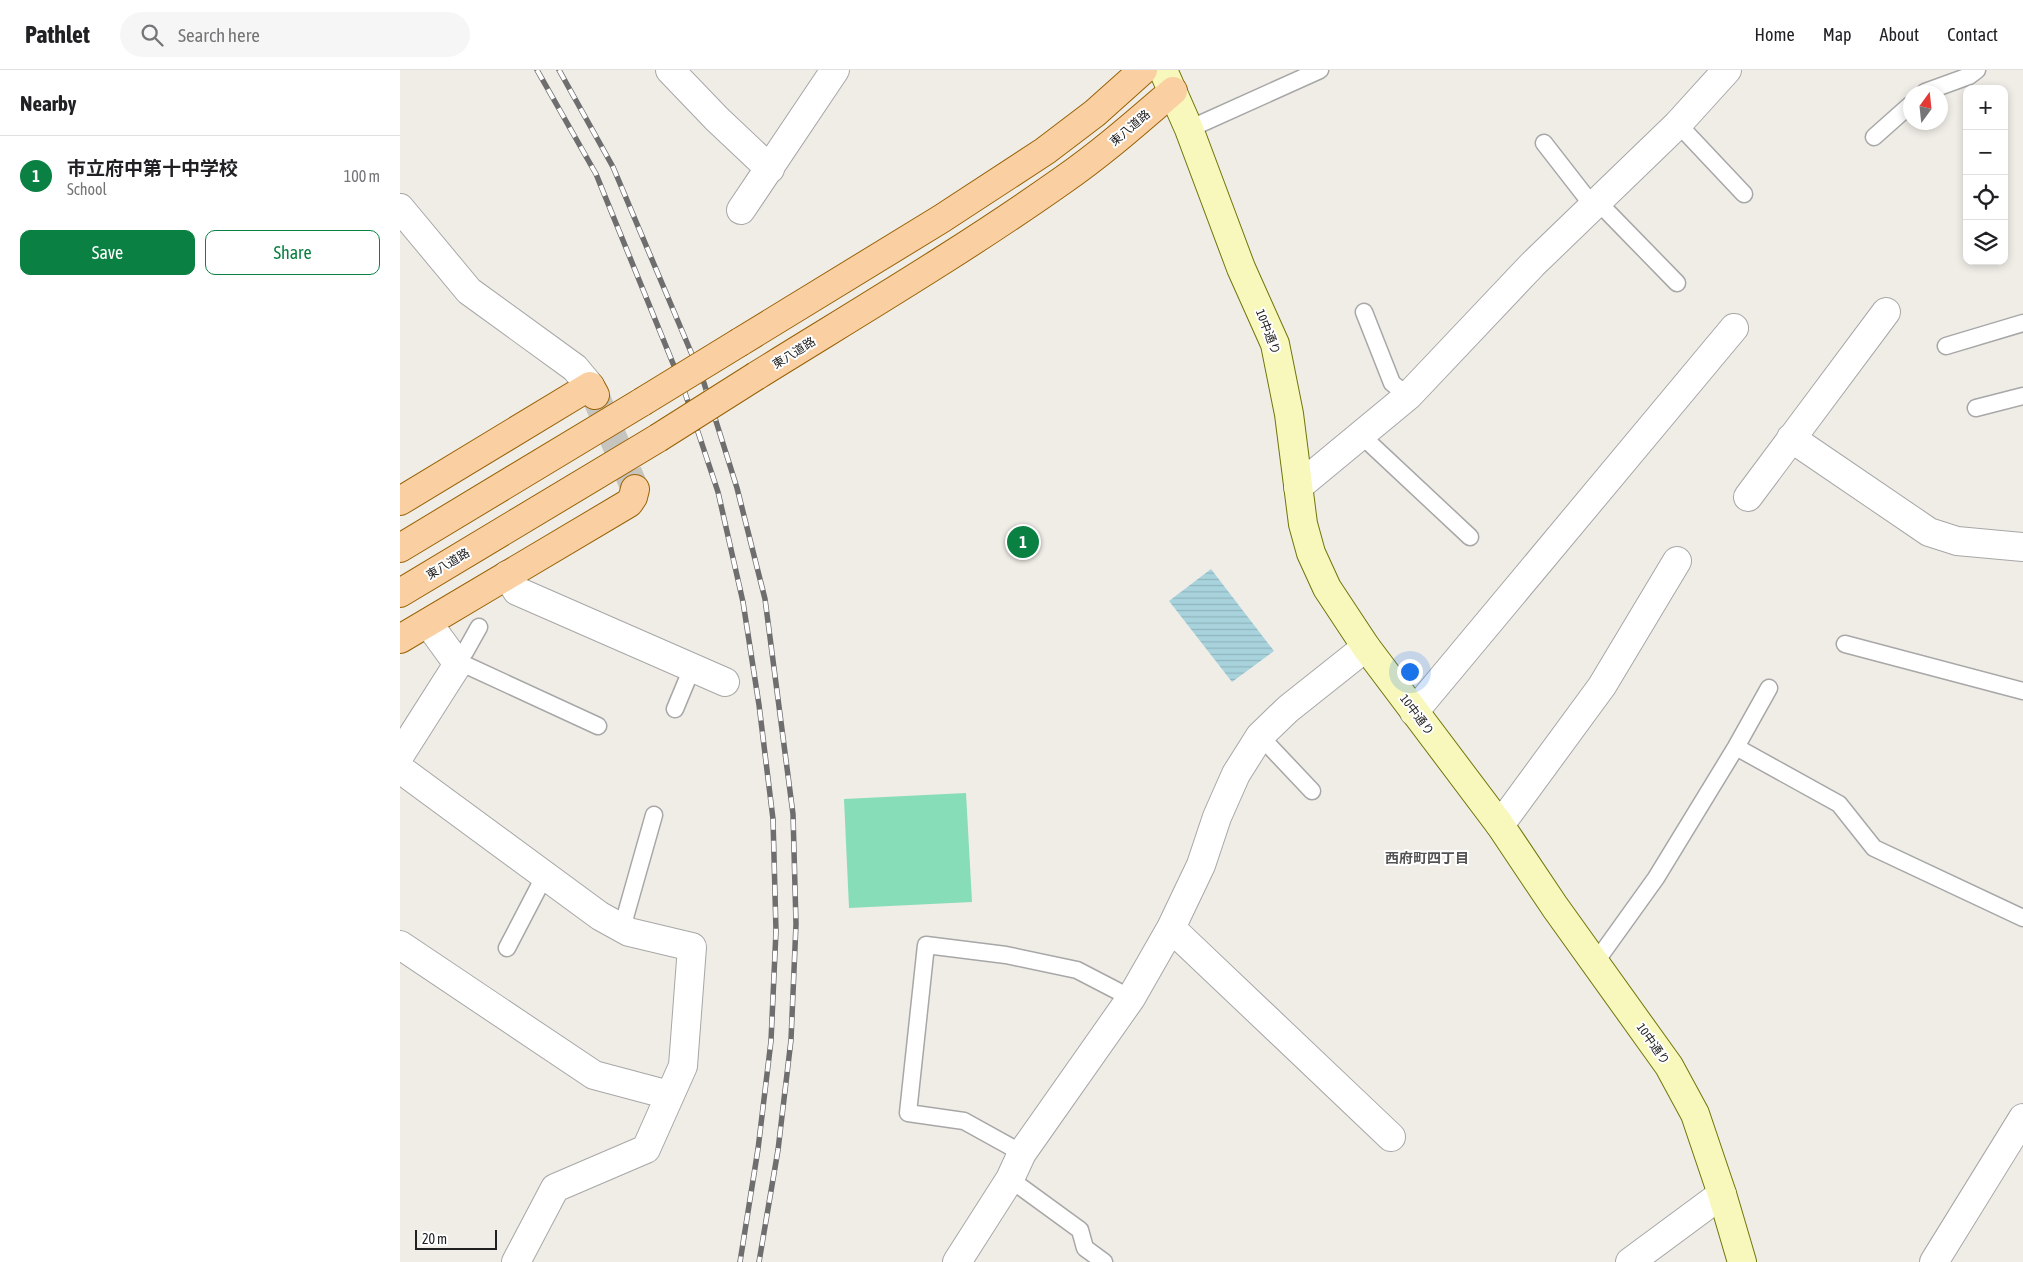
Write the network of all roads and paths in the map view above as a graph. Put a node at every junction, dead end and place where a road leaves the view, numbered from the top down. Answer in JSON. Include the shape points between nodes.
{"nodes":[{"id":1,"x":670,"y":70,"type":"edge"},
{"id":2,"x":835,"y":70,"type":"edge"},
{"id":3,"x":1142,"y":70,"type":"edge"},
{"id":4,"x":1320,"y":70,"type":"edge"},
{"id":5,"x":1727,"y":70,"type":"edge"},
{"id":6,"x":1977,"y":70,"type":"edge"},
{"id":7,"x":1168,"y":81,"type":"edge"},
{"id":8,"x":1944,"y":85,"type":"edge"},
{"id":9,"x":1903,"y":111,"type":"edge"},
{"id":10,"x":1678,"y":124,"type":"junction"},
{"id":11,"x":1189,"y":129,"type":"junction"},
{"id":12,"x":1874,"y":137,"type":"dead end"},
{"id":13,"x":1544,"y":143,"type":"dead end"},
{"id":14,"x":770,"y":169,"type":"junction"},
{"id":15,"x":1744,"y":194,"type":"dead end"},
{"id":16,"x":1595,"y":204,"type":"junction"},
{"id":17,"x":400,"y":208,"type":"edge"},
{"id":18,"x":741,"y":210,"type":"dead end"},
{"id":19,"x":1677,"y":283,"type":"dead end"},
{"id":20,"x":1364,"y":312,"type":"dead end"},
{"id":21,"x":1886,"y":312,"type":"dead end"},
{"id":22,"x":2023,"y":323,"type":"edge"},
{"id":23,"x":1734,"y":328,"type":"dead end"},
{"id":24,"x":1946,"y":346,"type":"dead end"},
{"id":25,"x":593,"y":390,"type":"joint"},
{"id":26,"x":1408,"y":396,"type":"junction"},
{"id":27,"x":2023,"y":396,"type":"edge"},
{"id":28,"x":1976,"y":408,"type":"dead end"},
{"id":29,"x":1362,"y":435,"type":"junction"},
{"id":30,"x":1791,"y":438,"type":"junction"},
{"id":31,"x":1298,"y":487,"type":"junction"},
{"id":32,"x":635,"y":489,"type":"dead end"},
{"id":33,"x":1748,"y":497,"type":"dead end"},
{"id":34,"x":400,"y":501,"type":"edge"},
{"id":35,"x":1470,"y":537,"type":"dead end"},
{"id":36,"x":400,"y":548,"type":"edge"},
{"id":37,"x":2023,"y":548,"type":"edge"},
{"id":38,"x":1677,"y":561,"type":"dead end"},
{"id":39,"x":507,"y":575,"type":"junction"},
{"id":40,"x":400,"y":593,"type":"edge"},
{"id":41,"x":428,"y":623,"type":"junction"},
{"id":42,"x":480,"y":627,"type":"dead end"},
{"id":43,"x":400,"y":639,"type":"edge"},
{"id":44,"x":1845,"y":644,"type":"dead end"},
{"id":45,"x":1366,"y":647,"type":"junction"},
{"id":46,"x":455,"y":660,"type":"junction"},
{"id":47,"x":692,"y":668,"type":"junction"},
{"id":48,"x":725,"y":682,"type":"dead end"},
{"id":49,"x":1769,"y":688,"type":"dead end"},
{"id":50,"x":2023,"y":692,"type":"edge"},
{"id":51,"x":675,"y":708,"type":"dead end"},
{"id":52,"x":1414,"y":712,"type":"junction"},
{"id":53,"x":598,"y":726,"type":"dead end"},
{"id":54,"x":1260,"y":736,"type":"junction"},
{"id":55,"x":1736,"y":747,"type":"junction"},
{"id":56,"x":400,"y":755,"type":"edge"},
{"id":57,"x":400,"y":769,"type":"edge"},
{"id":58,"x":1312,"y":790,"type":"dead end"},
{"id":59,"x":654,"y":816,"type":"dead end"},
{"id":60,"x":1500,"y":825,"type":"junction"},
{"id":61,"x":545,"y":876,"type":"junction"},
{"id":62,"x":2023,"y":918,"type":"edge"},
{"id":63,"x":622,"y":928,"type":"junction"},
{"id":64,"x":1171,"y":928,"type":"junction"},
{"id":65,"x":400,"y":944,"type":"edge"},
{"id":66,"x":507,"y":948,"type":"dead end"},
{"id":67,"x":1595,"y":963,"type":"junction"},
{"id":68,"x":1131,"y":998,"type":"junction"},
{"id":69,"x":669,"y":1095,"type":"junction"},
{"id":70,"x":2023,"y":1118,"type":"edge"},
{"id":71,"x":1392,"y":1137,"type":"dead end"},
{"id":72,"x":1022,"y":1153,"type":"junction"},
{"id":73,"x":1010,"y":1179,"type":"junction"},
{"id":74,"x":1722,"y":1194,"type":"junction"},
{"id":75,"x":516,"y":1262,"type":"edge"},
{"id":76,"x":956,"y":1262,"type":"edge"},
{"id":77,"x":1104,"y":1262,"type":"edge"},
{"id":78,"x":1630,"y":1262,"type":"edge"},
{"id":79,"x":1742,"y":1262,"type":"edge"},
{"id":80,"x":1934,"y":1262,"type":"edge"}],
"edges":[{"from":1,"to":14,"type":"street"},
{"from":2,"to":14,"type":"street"},
{"from":3,"to":36,"type":"main road","bridge":true,"via":[[1094,113],[1045,150],[941,219]]},
{"from":4,"to":11,"type":"lane"},
{"from":5,"to":10,"type":"street"},
{"from":6,"to":8,"type":"lane"},
{"from":7,"to":11,"type":"street","name":"10中通り"},
{"from":7,"to":40,"type":"main road","name":"東八道路","bridge":true,"via":[[1120,137],[1064,180],[658,438]]},
{"from":9,"to":12,"type":"lane"},
{"from":10,"to":15,"type":"lane"},
{"from":10,"to":16,"type":"street"},
{"from":11,"to":31,"type":"street","name":"10中通り","via":[[1241,268],[1275,344],[1289,414]]},
{"from":13,"to":16,"type":"lane"},
{"from":14,"to":18,"type":"street"},
{"from":16,"to":19,"type":"lane"},
{"from":16,"to":26,"type":"street","via":[[1533,264]]},
{"from":17,"to":25,"type":"street","via":[[469,291],[575,368]]},
{"from":20,"to":26,"type":"lane","via":[[1392,382]]},
{"from":21,"to":30,"type":"street"},
{"from":22,"to":24,"type":"lane"},
{"from":23,"to":52,"type":"street"},
{"from":25,"to":34,"type":"main road"},
{"from":26,"to":29,"type":"street"},
{"from":27,"to":28,"type":"lane"},
{"from":29,"to":31,"type":"street"},
{"from":29,"to":35,"type":"lane"},
{"from":30,"to":33,"type":"street"},
{"from":30,"to":37,"type":"street","via":[[1929,532],[1957,540]]},
{"from":31,"to":45,"type":"street","name":"10中通り","via":[[1311,553],[1327,588]]},
{"from":32,"to":39,"type":"main road","via":[[629,503]]},
{"from":38,"to":60,"type":"street","via":[[1602,686]]},
{"from":39,"to":41,"type":"main road"},
{"from":39,"to":47,"type":"street","via":[[517,590]]},
{"from":41,"to":43,"type":"main road"},
{"from":41,"to":46,"type":"street"},
{"from":42,"to":46,"type":"lane","via":[[465,652]]},
{"from":44,"to":50,"type":"lane"},
{"from":45,"to":52,"type":"street","name":"10中通り"},
{"from":45,"to":54,"type":"street","via":[[1288,709]]},
{"from":46,"to":53,"type":"lane"},
{"from":46,"to":56,"type":"street","via":[[456,667]]},
{"from":47,"to":48,"type":"street"},
{"from":47,"to":51,"type":"lane"},
{"from":49,"to":55,"type":"lane"},
{"from":52,"to":60,"type":"street","name":"10中通り"},
{"from":54,"to":58,"type":"lane"},
{"from":54,"to":64,"type":"street","via":[[1236,774],[1201,865]]},
{"from":55,"to":62,"type":"lane","via":[[1839,804],[1874,848]]},
{"from":55,"to":67,"type":"lane","via":[[1656,878]]},
{"from":57,"to":61,"type":"street"},
{"from":59,"to":63,"type":"lane"},
{"from":60,"to":67,"type":"street","name":"10中通り"},
{"from":61,"to":63,"type":"street"},
{"from":61,"to":66,"type":"lane"},
{"from":63,"to":69,"type":"street","via":[[692,947],[683,1066]]},
{"from":64,"to":68,"type":"street"},
{"from":64,"to":71,"type":"street"},
{"from":65,"to":69,"type":"street","via":[[594,1075]]},
{"from":67,"to":74,"type":"street","name":"10中通り","via":[[1674,1074],[1695,1114]]},
{"from":68,"to":72,"type":"street"},
{"from":68,"to":72,"type":"lane","via":[[1076,970],[1006,955],[926,945],[908,1113],[964,1121]]},
{"from":69,"to":75,"type":"street","via":[[646,1149],[555,1188]]},
{"from":70,"to":80,"type":"street"},
{"from":72,"to":73,"type":"street"},
{"from":73,"to":76,"type":"street"},
{"from":73,"to":77,"type":"lane","via":[[1080,1230],[1085,1248]]},
{"from":74,"to":78,"type":"street"},
{"from":74,"to":79,"type":"street","name":"10中通り"}]}
